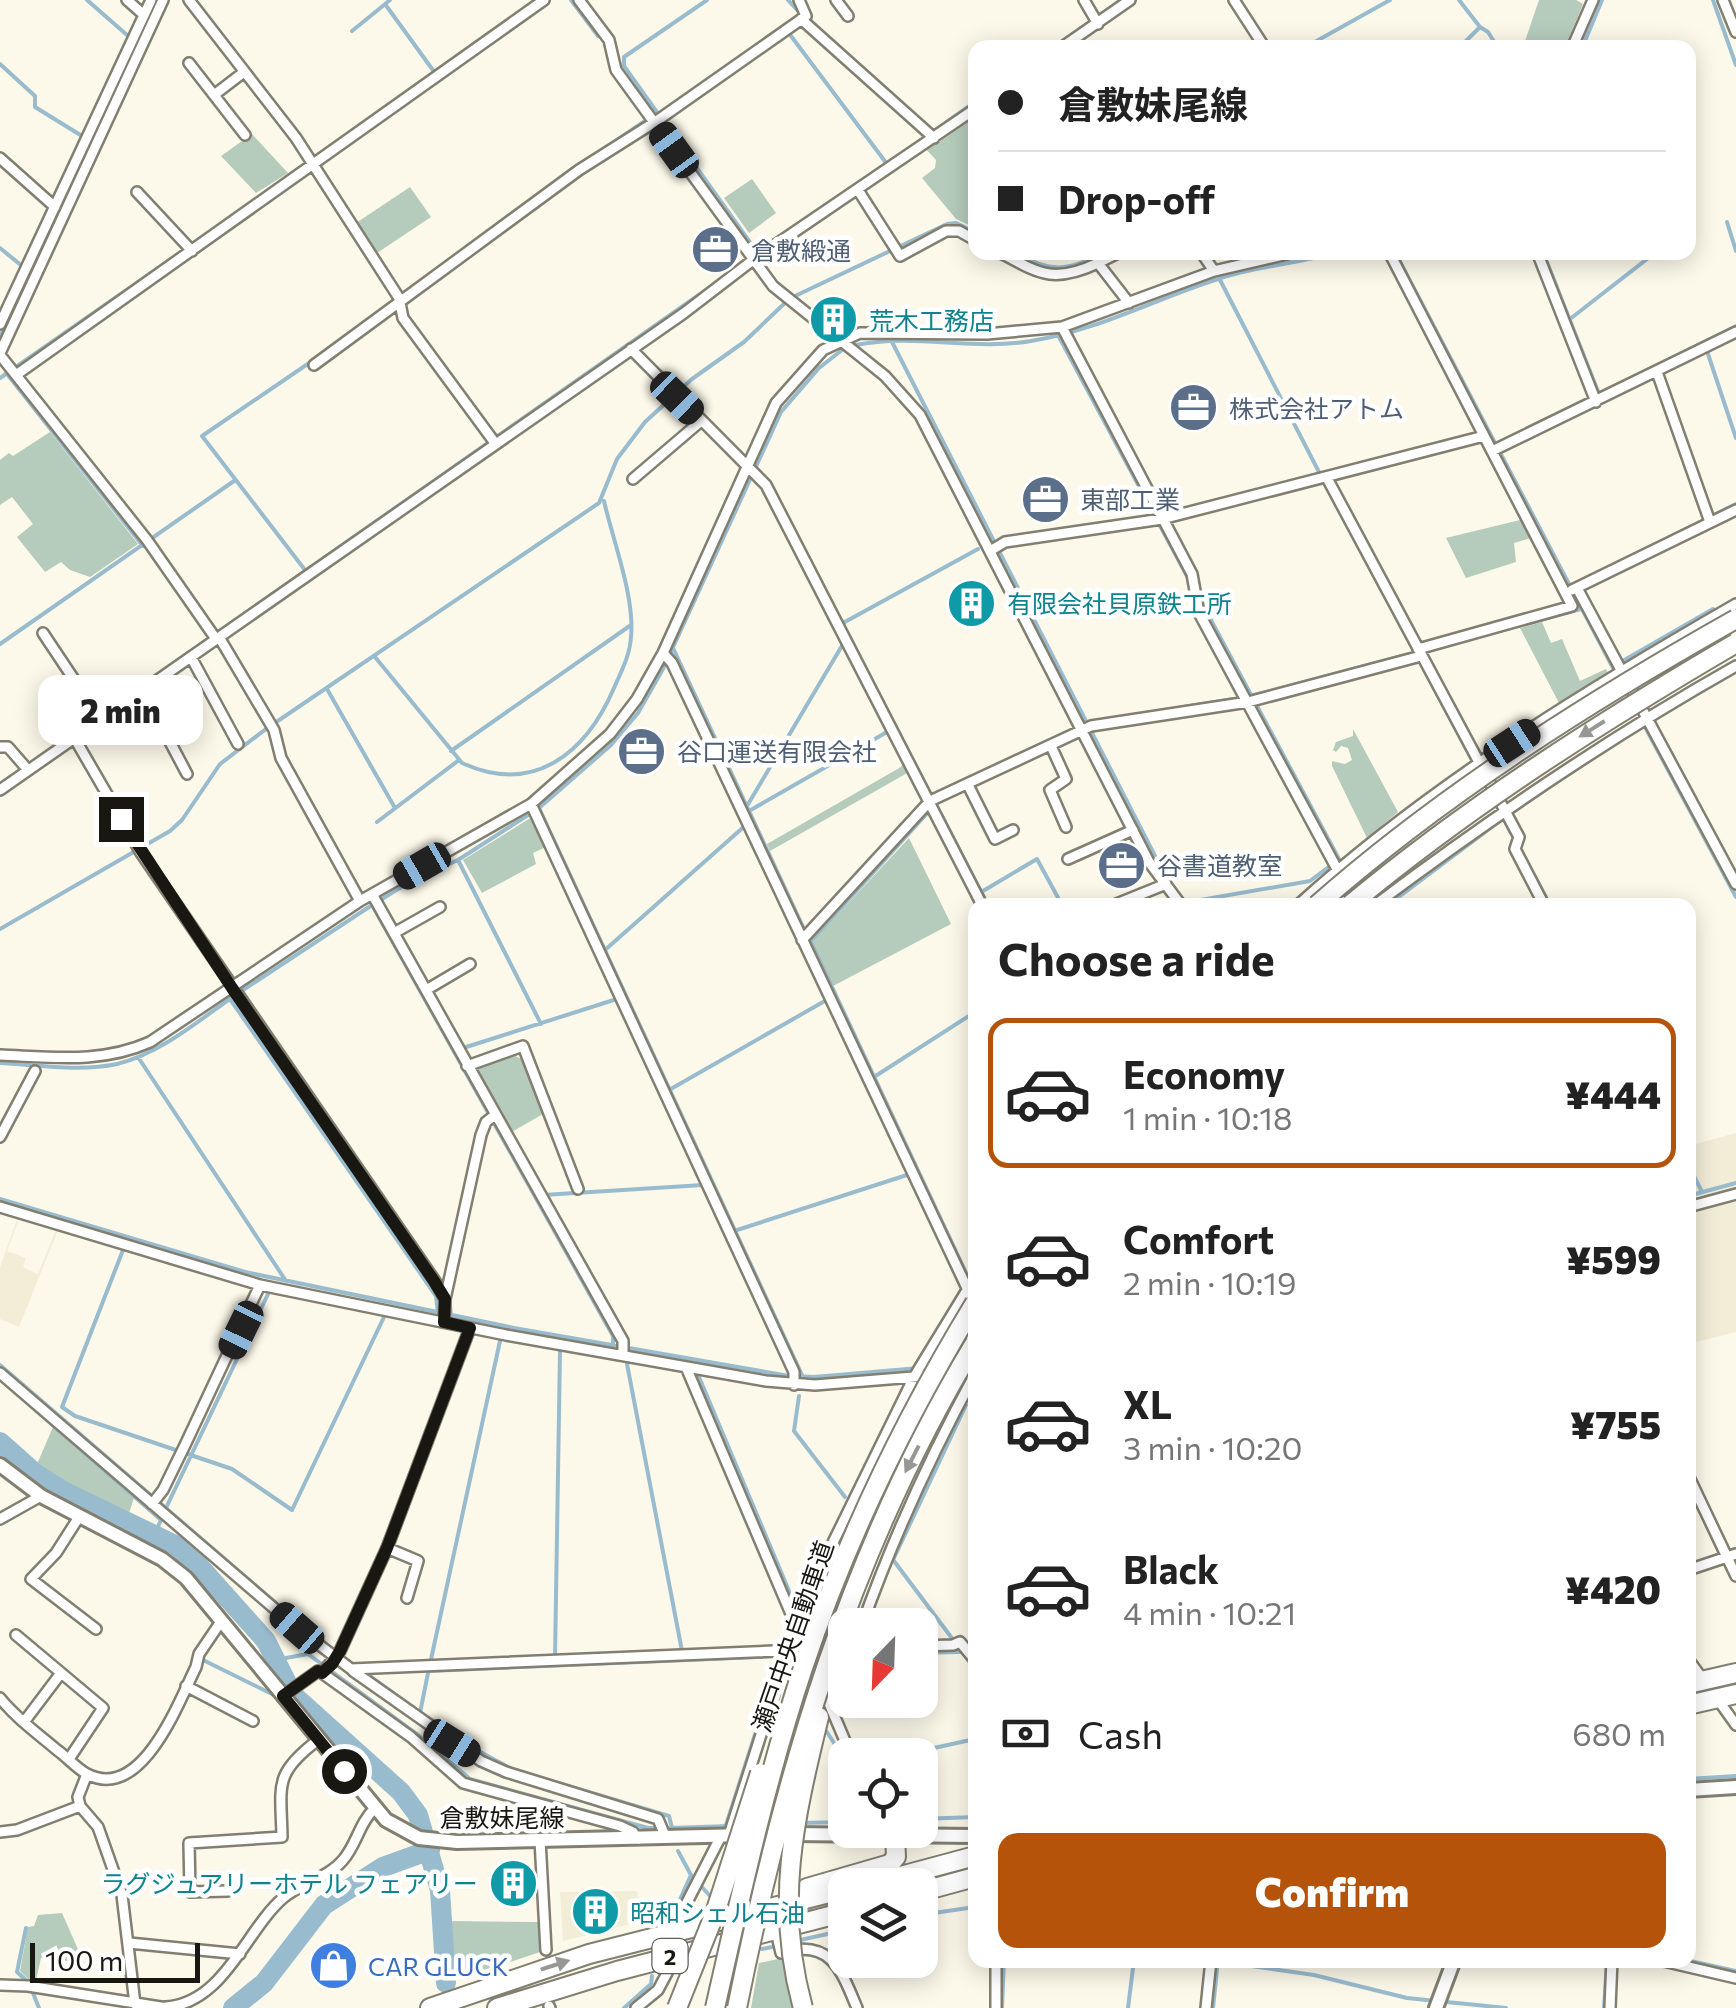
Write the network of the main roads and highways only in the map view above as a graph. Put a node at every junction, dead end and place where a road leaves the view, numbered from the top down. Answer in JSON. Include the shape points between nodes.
{"nodes":[{"id":1,"x":1736,"y":619,"type":"edge"},
{"id":2,"x":1736,"y":643,"type":"edge"},
{"id":3,"x":1326,"y":898,"type":"edge"},
{"id":4,"x":1359,"y":898,"type":"edge"},
{"id":5,"x":968,"y":1294,"type":"edge"},
{"id":6,"x":968,"y":1354,"type":"edge"},
{"id":7,"x":0,"y":1465,"type":"edge"},
{"id":8,"x":871,"y":1545,"type":"junction"},
{"id":9,"x":807,"y":1658,"type":"junction"},
{"id":10,"x":1736,"y":1672,"type":"edge"},
{"id":11,"x":1696,"y":1682,"type":"edge"},
{"id":12,"x":1736,"y":1694,"type":"edge"},
{"id":13,"x":1696,"y":1704,"type":"edge"},
{"id":14,"x":1736,"y":1786,"type":"edge"},
{"id":15,"x":1696,"y":1789,"type":"edge"},
{"id":16,"x":828,"y":1832,"type":"edge"},
{"id":17,"x":938,"y":1835,"type":"edge"},
{"id":18,"x":968,"y":1836,"type":"edge"},
{"id":19,"x":893,"y":1848,"type":"edge"},
{"id":20,"x":968,"y":1858,"type":"edge"},
{"id":21,"x":930,"y":1868,"type":"edge"},
{"id":22,"x":968,"y":1879,"type":"edge"},
{"id":23,"x":938,"y":1887,"type":"edge"},
{"id":24,"x":828,"y":1893,"type":"edge"},
{"id":25,"x":747,"y":1912,"type":"junction"},
{"id":26,"x":828,"y":1919,"type":"edge"},
{"id":27,"x":1451,"y":1968,"type":"edge"},
{"id":28,"x":430,"y":2008,"type":"edge"},
{"id":29,"x":497,"y":2008,"type":"edge"},
{"id":30,"x":677,"y":2008,"type":"edge"},
{"id":31,"x":716,"y":2008,"type":"edge"},
{"id":32,"x":737,"y":2008,"type":"edge"},
{"id":33,"x":803,"y":2008,"type":"edge"},
{"id":34,"x":1436,"y":2008,"type":"edge"}],
"edges":[{"from":1,"to":3,"type":"highway","bridge":true,"via":[[1507,761]]},
{"from":2,"to":4,"type":"highway","one_way":true,"bridge":true,"via":[[1518,778]]},
{"from":5,"to":9,"type":"highway","name":"瀬戸中央自動車道","bridge":true,"via":[[852,1537]]},
{"from":6,"to":8,"type":"highway","name":"瀬戸中央自動車道","one_way":true,"bridge":true},
{"from":7,"to":16,"type":"main road","name":"倉敷妹尾線","via":[[41,1496],[175,1568],[375,1808],[419,1838]]},
{"from":8,"to":32,"type":"highway","name":"瀬戸中央自動車道","bridge":true,"via":[[801,1741]]},
{"from":8,"to":33,"type":"highway","bridge":true,"via":[[832,1669],[790,1852],[788,1943]]},
{"from":9,"to":30,"type":"highway","bridge":true,"via":[[777,1719]]},
{"from":9,"to":31,"type":"highway","name":"瀬戸中央自動車道","bridge":true,"via":[[756,1833]]},
{"from":10,"to":11,"type":"highway"},
{"from":12,"to":13,"type":"highway"},
{"from":14,"to":15,"type":"main road"},
{"from":17,"to":18,"type":"main road","name":"倉敷妹尾線"},
{"from":19,"to":25,"type":"highway","via":[[890,1864]]},
{"from":20,"to":21,"type":"highway"},
{"from":22,"to":23,"type":"highway"},
{"from":24,"to":25,"type":"highway","number":"2"},
{"from":28,"to":25,"type":"highway","number":"2","one_way":true,"via":[[589,1954]]},
{"from":26,"to":29,"type":"highway","number":"2","via":[[778,1939]]},
{"from":27,"to":34,"type":"main road"}]}
